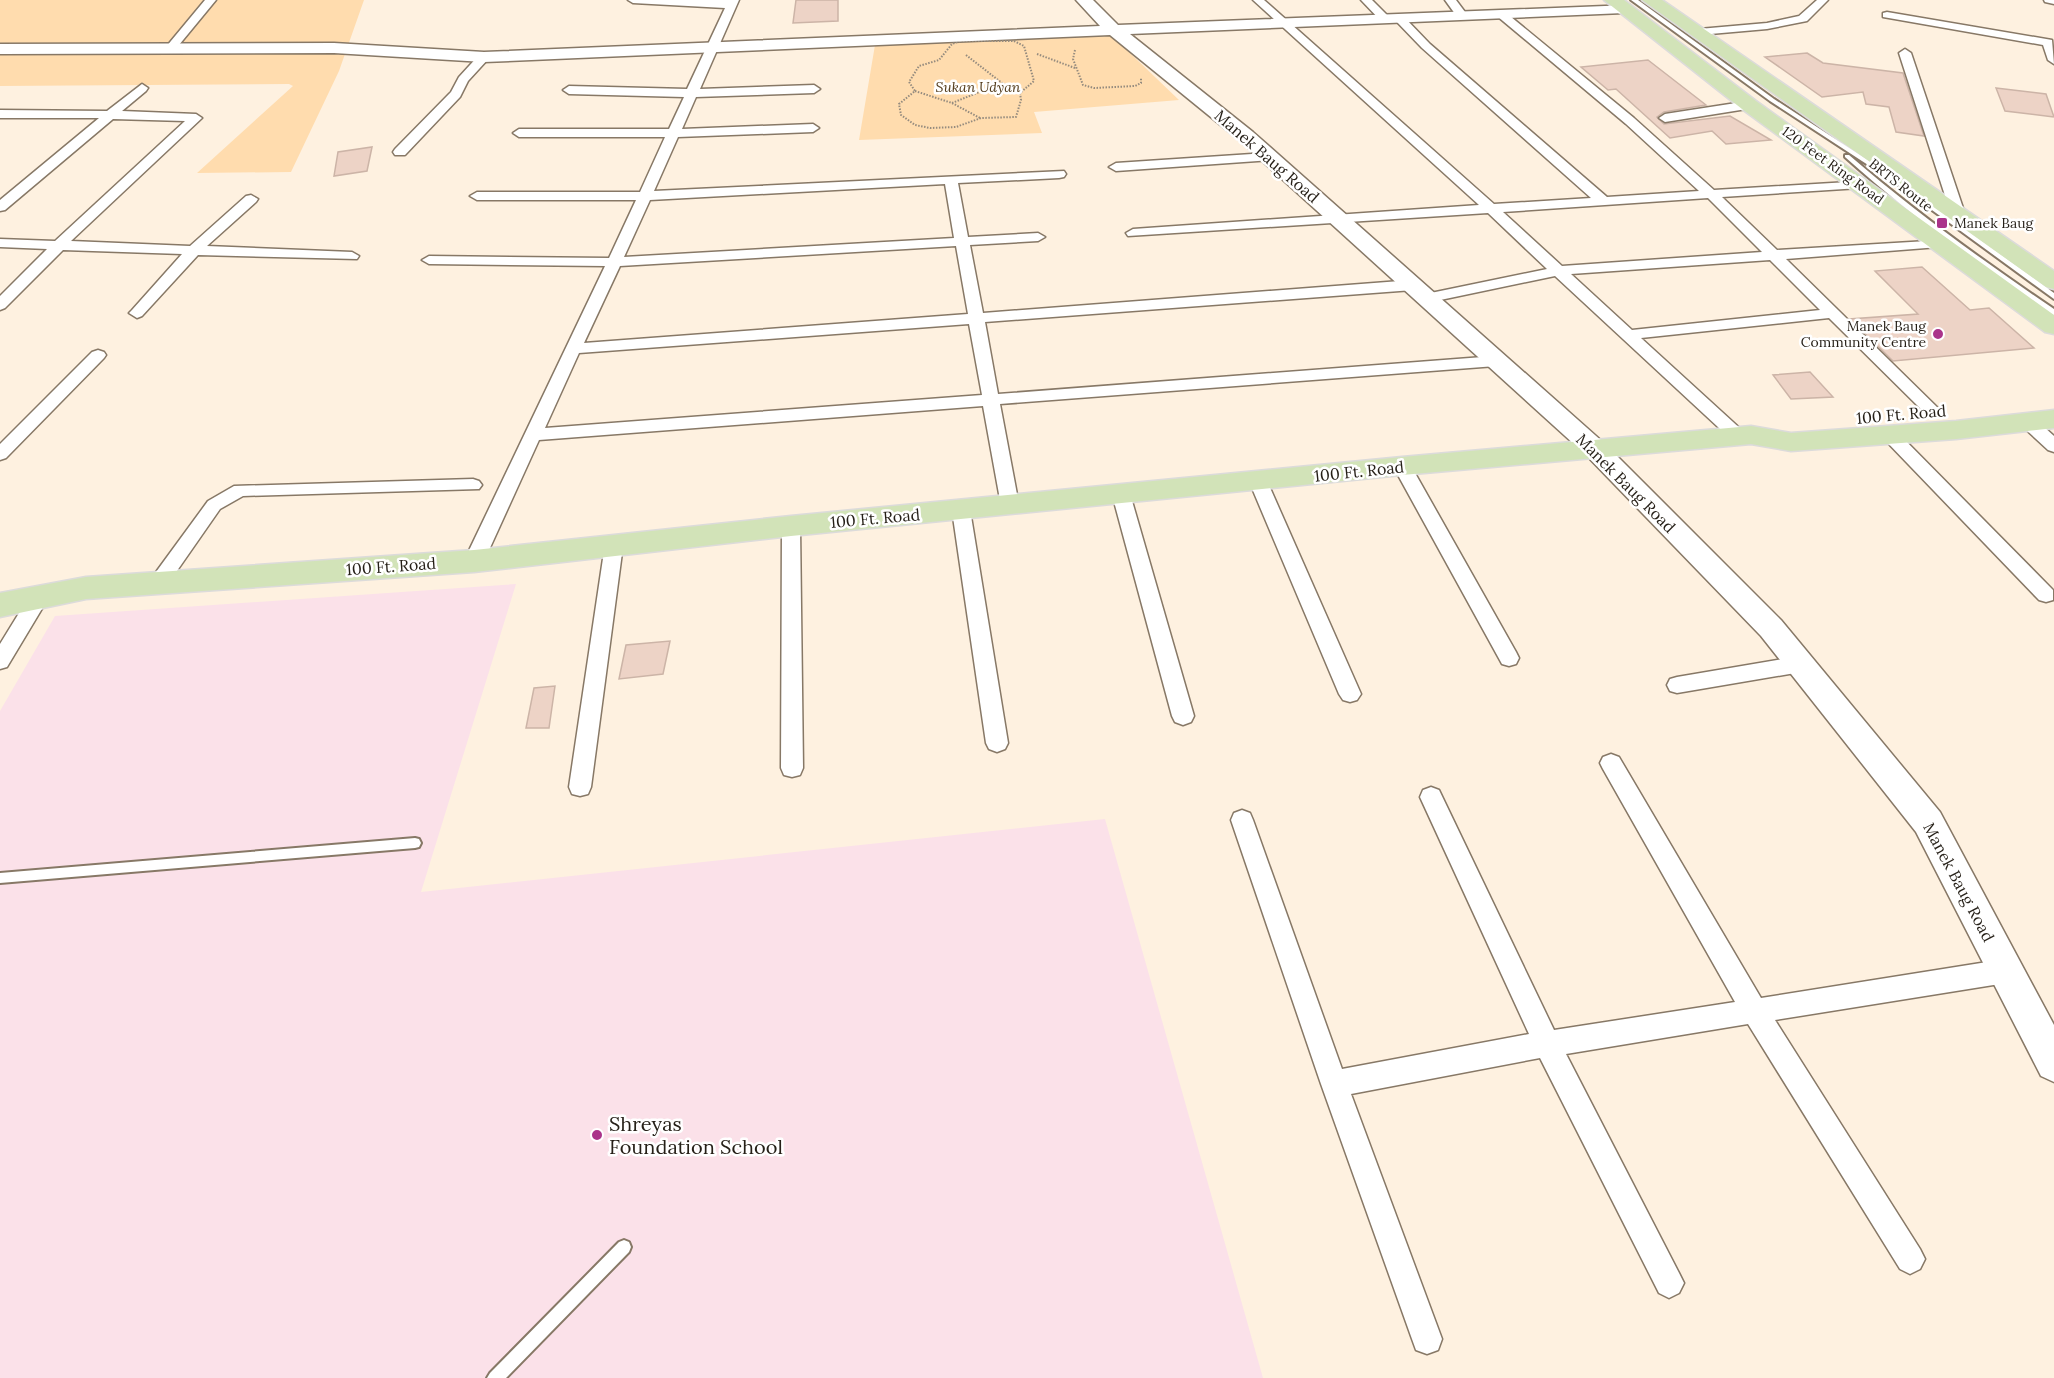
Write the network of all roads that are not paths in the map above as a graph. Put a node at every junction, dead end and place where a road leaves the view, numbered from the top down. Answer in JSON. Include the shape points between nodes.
{"nodes":[{"id":1,"x":211,"y":0,"type":"edge"},
{"id":2,"x":633,"y":0,"type":"edge"},
{"id":3,"x":1084,"y":0,"type":"edge"},
{"id":4,"x":1258,"y":0,"type":"edge"},
{"id":5,"x":1366,"y":0,"type":"edge"},
{"id":6,"x":1450,"y":0,"type":"edge"},
{"id":7,"x":1651,"y":0,"type":"edge"},
{"id":8,"x":1822,"y":0,"type":"edge"},
{"id":9,"x":2049,"y":0,"type":"edge"},
{"id":10,"x":2054,"y":1,"type":"edge"},
{"id":11,"x":732,"y":2,"type":"edge"},
{"id":12,"x":1624,"y":3,"type":"edge"},
{"id":13,"x":1501,"y":14,"type":"junction"},
{"id":14,"x":1887,"y":15,"type":"dead end"},
{"id":15,"x":1462,"y":16,"type":"junction"},
{"id":16,"x":1393,"y":20,"type":"junction"},
{"id":17,"x":1284,"y":23,"type":"junction"},
{"id":18,"x":1113,"y":29,"type":"junction"},
{"id":19,"x":1699,"y":32,"type":"junction"},
{"id":20,"x":2051,"y":42,"type":"edge"},
{"id":21,"x":711,"y":48,"type":"junction"},
{"id":22,"x":0,"y":49,"type":"edge"},
{"id":23,"x":170,"y":49,"type":"junction"},
{"id":24,"x":1905,"y":53,"type":"dead end"},
{"id":25,"x":484,"y":57,"type":"junction"},
{"id":26,"x":2054,"y":60,"type":"edge"},
{"id":27,"x":142,"y":88,"type":"dead end"},
{"id":28,"x":814,"y":89,"type":"dead end"},
{"id":29,"x":569,"y":90,"type":"dead end"},
{"id":30,"x":691,"y":93,"type":"junction"},
{"id":31,"x":1749,"y":105,"type":"junction"},
{"id":32,"x":0,"y":114,"type":"edge"},
{"id":33,"x":110,"y":115,"type":"junction"},
{"id":34,"x":1665,"y":118,"type":"dead end"},
{"id":35,"x":813,"y":128,"type":"dead end"},
{"id":36,"x":519,"y":133,"type":"dead end"},
{"id":37,"x":673,"y":133,"type":"junction"},
{"id":38,"x":1824,"y":135,"type":"junction"},
{"id":39,"x":400,"y":152,"type":"dead end"},
{"id":40,"x":1267,"y":157,"type":"junction"},
{"id":41,"x":1116,"y":167,"type":"dead end"},
{"id":42,"x":1059,"y":174,"type":"dead end"},
{"id":43,"x":951,"y":182,"type":"junction"},
{"id":44,"x":1860,"y":184,"type":"junction"},
{"id":45,"x":1711,"y":194,"type":"junction"},
{"id":46,"x":477,"y":196,"type":"dead end"},
{"id":47,"x":645,"y":196,"type":"junction"},
{"id":48,"x":251,"y":199,"type":"dead end"},
{"id":49,"x":1603,"y":201,"type":"junction"},
{"id":50,"x":0,"y":207,"type":"edge"},
{"id":51,"x":1490,"y":208,"type":"junction"},
{"id":52,"x":1958,"y":214,"type":"junction"},
{"id":53,"x":1339,"y":218,"type":"junction"},
{"id":54,"x":1132,"y":233,"type":"dead end"},
{"id":55,"x":1038,"y":237,"type":"dead end"},
{"id":56,"x":0,"y":243,"type":"edge"},
{"id":57,"x":962,"y":243,"type":"junction"},
{"id":58,"x":1939,"y":243,"type":"junction"},
{"id":59,"x":59,"y":245,"type":"junction"},
{"id":60,"x":194,"y":250,"type":"junction"},
{"id":61,"x":1773,"y":255,"type":"junction"},
{"id":62,"x":352,"y":256,"type":"dead end"},
{"id":63,"x":429,"y":260,"type":"dead end"},
{"id":64,"x":614,"y":262,"type":"junction"},
{"id":65,"x":1558,"y":271,"type":"junction"},
{"id":66,"x":2054,"y":282,"type":"edge"},
{"id":67,"x":1419,"y":291,"type":"junction"},
{"id":68,"x":2054,"y":297,"type":"edge"},
{"id":69,"x":0,"y":305,"type":"edge"},
{"id":70,"x":137,"y":313,"type":"dead end"},
{"id":71,"x":1832,"y":313,"type":"junction"},
{"id":72,"x":2054,"y":314,"type":"edge"},
{"id":73,"x":976,"y":318,"type":"junction"},
{"id":74,"x":2054,"y":327,"type":"edge"},
{"id":75,"x":1628,"y":335,"type":"junction"},
{"id":76,"x":573,"y":349,"type":"junction"},
{"id":77,"x":98,"y":355,"type":"dead end"},
{"id":78,"x":1496,"y":361,"type":"junction"},
{"id":79,"x":991,"y":400,"type":"junction"},
{"id":80,"x":2054,"y":400,"type":"edge"},
{"id":81,"x":1934,"y":412,"type":"junction"},
{"id":82,"x":2041,"y":421,"type":"edge"},
{"id":83,"x":533,"y":435,"type":"junction"},
{"id":84,"x":1890,"y":435,"type":"junction"},
{"id":85,"x":1744,"y":436,"type":"junction"},
{"id":86,"x":2054,"y":446,"type":"edge"},
{"id":87,"x":1595,"y":449,"type":"junction"},
{"id":88,"x":0,"y":454,"type":"edge"},
{"id":89,"x":1402,"y":466,"type":"junction"},
{"id":90,"x":1258,"y":481,"type":"junction"},
{"id":91,"x":473,"y":485,"type":"dead end"},
{"id":92,"x":1120,"y":494,"type":"junction"},
{"id":93,"x":1010,"y":505,"type":"junction"},
{"id":94,"x":961,"y":510,"type":"junction"},
{"id":95,"x":791,"y":526,"type":"junction"},
{"id":96,"x":614,"y":545,"type":"junction"},
{"id":97,"x":474,"y":561,"type":"junction"},
{"id":98,"x":158,"y":583,"type":"junction"},
{"id":99,"x":2046,"y":596,"type":"dead end"},
{"id":100,"x":39,"y":597,"type":"junction"},
{"id":101,"x":0,"y":605,"type":"edge"},
{"id":102,"x":1509,"y":658,"type":"dead end"},
{"id":103,"x":0,"y":661,"type":"edge"},
{"id":104,"x":1801,"y":664,"type":"junction"},
{"id":105,"x":1677,"y":685,"type":"dead end"},
{"id":106,"x":1350,"y":694,"type":"dead end"},
{"id":107,"x":1183,"y":716,"type":"dead end"},
{"id":108,"x":997,"y":743,"type":"dead end"},
{"id":109,"x":1611,"y":763,"type":"dead end"},
{"id":110,"x":792,"y":768,"type":"dead end"},
{"id":111,"x":580,"y":787,"type":"dead end"},
{"id":112,"x":1431,"y":797,"type":"dead end"},
{"id":113,"x":1242,"y":820,"type":"dead end"},
{"id":114,"x":416,"y":843,"type":"dead end"},
{"id":115,"x":0,"y":878,"type":"edge"},
{"id":116,"x":2006,"y":971,"type":"junction"},
{"id":117,"x":1755,"y":1012,"type":"junction"},
{"id":118,"x":1547,"y":1044,"type":"junction"},
{"id":119,"x":2054,"y":1063,"type":"edge"},
{"id":120,"x":1334,"y":1084,"type":"junction"},
{"id":121,"x":624,"y":1247,"type":"dead end"},
{"id":122,"x":1910,"y":1259,"type":"dead end"},
{"id":123,"x":1669,"y":1283,"type":"dead end"},
{"id":124,"x":1427,"y":1339,"type":"dead end"},
{"id":125,"x":495,"y":1378,"type":"edge"}],
"edges":[{"from":1,"to":23,"type":"street"},
{"from":2,"to":11,"type":"street"},
{"from":3,"to":18,"type":"street","name":"Manek Baug Road"},
{"from":4,"to":17,"type":"street"},
{"from":5,"to":16,"type":"street"},
{"from":6,"to":15,"type":"street"},
{"from":7,"to":19,"type":"main road","name":"120 Feet Ring Road"},
{"from":8,"to":19,"type":"street","via":[[1803,19]]},
{"from":9,"to":10,"type":"street"},
{"from":11,"to":21,"type":"street"},
{"from":12,"to":13,"type":"street"},
{"from":12,"to":31,"type":"main road","name":"120 Feet Ring Road"},
{"from":12,"to":38,"type":"lane","name":"BRTS Route"},
{"from":13,"to":15,"type":"street"},
{"from":13,"to":45,"type":"street"},
{"from":14,"to":20,"type":"street"},
{"from":15,"to":16,"type":"street"},
{"from":16,"to":17,"type":"street"},
{"from":16,"to":49,"type":"street"},
{"from":17,"to":18,"type":"street"},
{"from":17,"to":51,"type":"street"},
{"from":18,"to":21,"type":"street"},
{"from":18,"to":40,"type":"street","name":"Manek Baug Road"},
{"from":19,"to":52,"type":"main road","name":"120 Feet Ring Road"},
{"from":20,"to":26,"type":"street"},
{"from":21,"to":25,"type":"street"},
{"from":21,"to":30,"type":"street"},
{"from":22,"to":23,"type":"street"},
{"from":23,"to":25,"type":"street","via":[[334,48]]},
{"from":24,"to":52,"type":"street"},
{"from":25,"to":39,"type":"street","via":[[456,94]]},
{"from":27,"to":33,"type":"street"},
{"from":28,"to":30,"type":"street"},
{"from":29,"to":30,"type":"street"},
{"from":30,"to":37,"type":"street"},
{"from":31,"to":34,"type":"street"},
{"from":31,"to":44,"type":"main road","name":"120 Feet Ring Road"},
{"from":32,"to":33,"type":"street"},
{"from":33,"to":50,"type":"street"},
{"from":33,"to":59,"type":"street","via":[[196,118]]},
{"from":35,"to":37,"type":"street"},
{"from":36,"to":37,"type":"street"},
{"from":37,"to":47,"type":"street"},
{"from":38,"to":68,"type":"lane","name":"BRTS Route","via":[[1890,177]]},
{"from":38,"to":72,"type":"lane","name":"BRTS Route","via":[[1872,179]]},
{"from":40,"to":41,"type":"street"},
{"from":40,"to":53,"type":"street","name":"Manek Baug Road"},
{"from":42,"to":43,"type":"street"},
{"from":43,"to":47,"type":"street"},
{"from":43,"to":57,"type":"street"},
{"from":44,"to":45,"type":"street"},
{"from":44,"to":58,"type":"main road","name":"120 Feet Ring Road"},
{"from":45,"to":49,"type":"street"},
{"from":45,"to":61,"type":"street"},
{"from":46,"to":47,"type":"street"},
{"from":47,"to":64,"type":"street"},
{"from":48,"to":60,"type":"street"},
{"from":49,"to":51,"type":"street"},
{"from":51,"to":53,"type":"street"},
{"from":51,"to":65,"type":"street"},
{"from":52,"to":66,"type":"main road","name":"120 Feet Ring Road"},
{"from":53,"to":54,"type":"street"},
{"from":53,"to":67,"type":"street","name":"Manek Baug Road"},
{"from":55,"to":57,"type":"street"},
{"from":56,"to":59,"type":"street"},
{"from":57,"to":64,"type":"street"},
{"from":57,"to":73,"type":"street"},
{"from":58,"to":61,"type":"street"},
{"from":58,"to":74,"type":"main road","name":"120 Feet Ring Road"},
{"from":59,"to":60,"type":"street"},
{"from":59,"to":69,"type":"street"},
{"from":60,"to":62,"type":"street"},
{"from":60,"to":70,"type":"street"},
{"from":61,"to":65,"type":"street"},
{"from":61,"to":71,"type":"street"},
{"from":63,"to":64,"type":"street"},
{"from":64,"to":76,"type":"street"},
{"from":65,"to":67,"type":"street"},
{"from":65,"to":75,"type":"street"},
{"from":67,"to":73,"type":"street"},
{"from":67,"to":78,"type":"street","name":"Manek Baug Road"},
{"from":71,"to":75,"type":"street"},
{"from":71,"to":81,"type":"street"},
{"from":73,"to":76,"type":"street"},
{"from":73,"to":79,"type":"street"},
{"from":75,"to":85,"type":"street"},
{"from":76,"to":83,"type":"street"},
{"from":77,"to":88,"type":"street"},
{"from":78,"to":79,"type":"street"},
{"from":78,"to":87,"type":"street","name":"Manek Baug Road"},
{"from":79,"to":83,"type":"street"},
{"from":79,"to":93,"type":"street"},
{"from":80,"to":81,"type":"main road","name":"100 Ft. Road"},
{"from":81,"to":85,"type":"main road","name":"100 Ft. Road","via":[[1776,424]]},
{"from":82,"to":84,"type":"main road","name":"100 Ft. Road"},
{"from":82,"to":86,"type":"street"},
{"from":83,"to":97,"type":"street"},
{"from":84,"to":85,"type":"main road","name":"100 Ft. Road","via":[[1791,442]]},
{"from":84,"to":99,"type":"street"},
{"from":85,"to":87,"type":"main road","name":"100 Ft. Road"},
{"from":87,"to":89,"type":"main road","name":"100 Ft. Road"},
{"from":87,"to":104,"type":"street","name":"Manek Baug Road","via":[[1771,628]]},
{"from":89,"to":90,"type":"main road","name":"100 Ft. Road"},
{"from":89,"to":102,"type":"street"},
{"from":90,"to":92,"type":"main road","name":"100 Ft. Road"},
{"from":90,"to":106,"type":"street"},
{"from":91,"to":98,"type":"street","via":[[240,490],[214,506]]},
{"from":92,"to":93,"type":"main road","name":"100 Ft. Road"},
{"from":92,"to":107,"type":"street"},
{"from":93,"to":94,"type":"main road","name":"100 Ft. Road"},
{"from":94,"to":95,"type":"main road","name":"100 Ft. Road"},
{"from":94,"to":108,"type":"street"},
{"from":95,"to":96,"type":"main road","name":"100 Ft. Road"},
{"from":95,"to":110,"type":"street"},
{"from":96,"to":97,"type":"main road","name":"100 Ft. Road"},
{"from":96,"to":111,"type":"street"},
{"from":97,"to":98,"type":"main road","name":"100 Ft. Road"},
{"from":98,"to":100,"type":"main road","name":"100 Ft. Road","via":[[87,588]]},
{"from":100,"to":101,"type":"main road","name":"100 Ft. Road"},
{"from":100,"to":103,"type":"street"},
{"from":104,"to":105,"type":"street"},
{"from":104,"to":116,"type":"street","name":"Manek Baug Road","via":[[1928,822]]},
{"from":109,"to":117,"type":"street"},
{"from":112,"to":118,"type":"street"},
{"from":113,"to":120,"type":"street"},
{"from":114,"to":115,"type":"lane"},
{"from":116,"to":117,"type":"street"},
{"from":116,"to":119,"type":"street","name":"Manek Baug Road"},
{"from":117,"to":118,"type":"street"},
{"from":117,"to":122,"type":"street"},
{"from":118,"to":120,"type":"street"},
{"from":118,"to":123,"type":"street"},
{"from":120,"to":124,"type":"street"},
{"from":121,"to":125,"type":"lane"}]}
